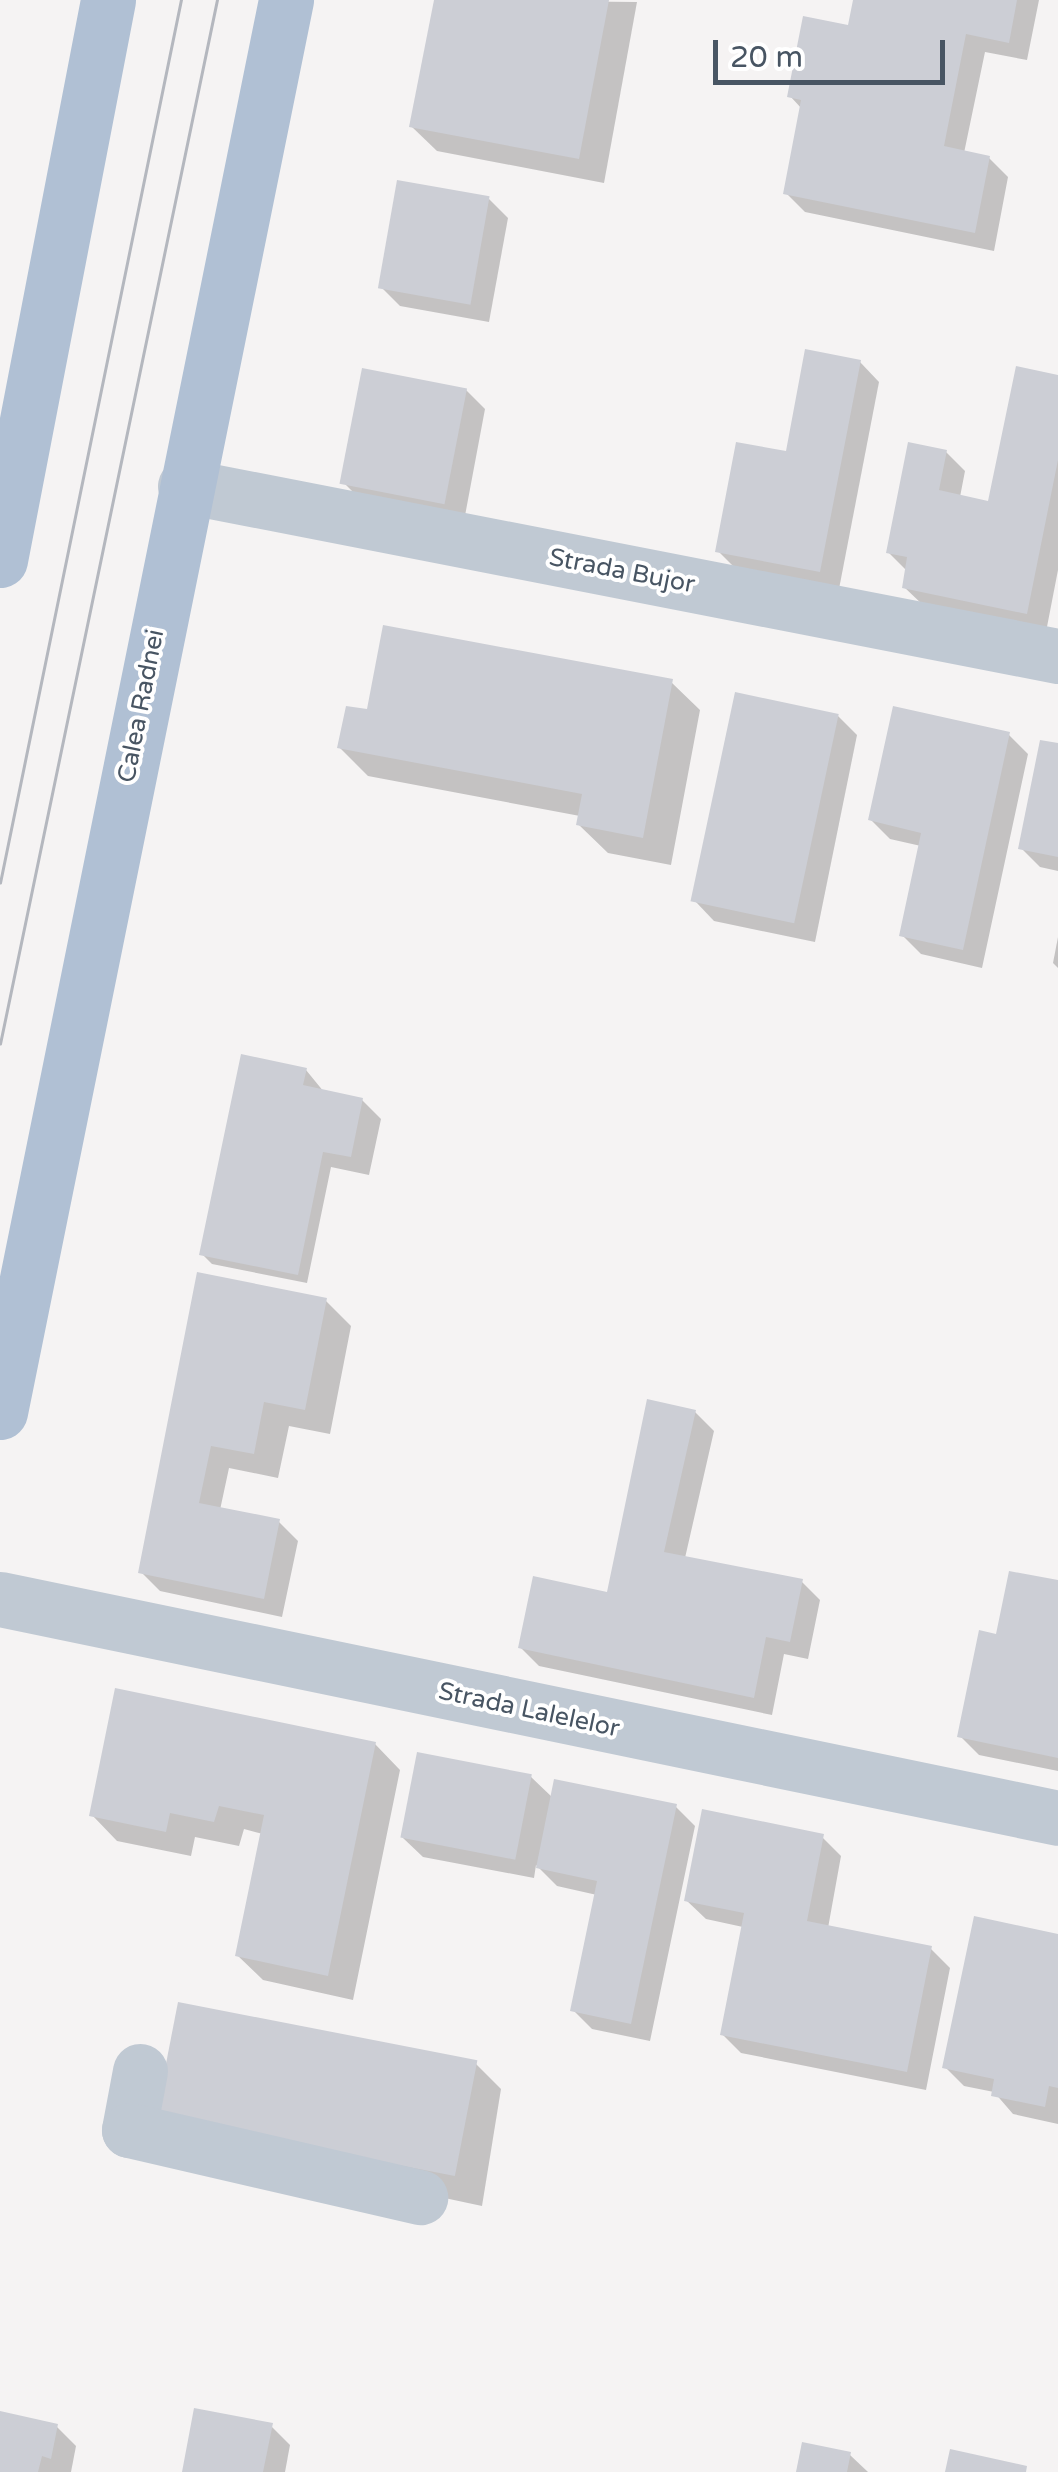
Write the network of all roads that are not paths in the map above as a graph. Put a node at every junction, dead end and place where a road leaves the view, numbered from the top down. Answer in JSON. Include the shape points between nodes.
{"nodes":[{"id":1,"x":108,"y":0,"type":"edge"},
{"id":2,"x":286,"y":0,"type":"edge"},
{"id":3,"x":186,"y":486,"type":"junction"},
{"id":4,"x":0,"y":560,"type":"edge"},
{"id":5,"x":1058,"y":656,"type":"edge"},
{"id":6,"x":0,"y":1412,"type":"edge"},
{"id":7,"x":0,"y":1598,"type":"edge"},
{"id":8,"x":1058,"y":1818,"type":"edge"},
{"id":9,"x":140,"y":2071,"type":"dead end"},
{"id":10,"x":420,"y":2197,"type":"dead end"}],
"edges":[{"from":1,"to":4,"type":"main road"},
{"from":2,"to":3,"type":"main road","name":"Calea Radnei"},
{"from":3,"to":5,"type":"street","name":"Strada Bujor"},
{"from":3,"to":6,"type":"main road","name":"Calea Radnei"},
{"from":7,"to":8,"type":"street","name":"Strada Lalelelor"},
{"from":9,"to":10,"type":"street","via":[[129,2130]]}]}
